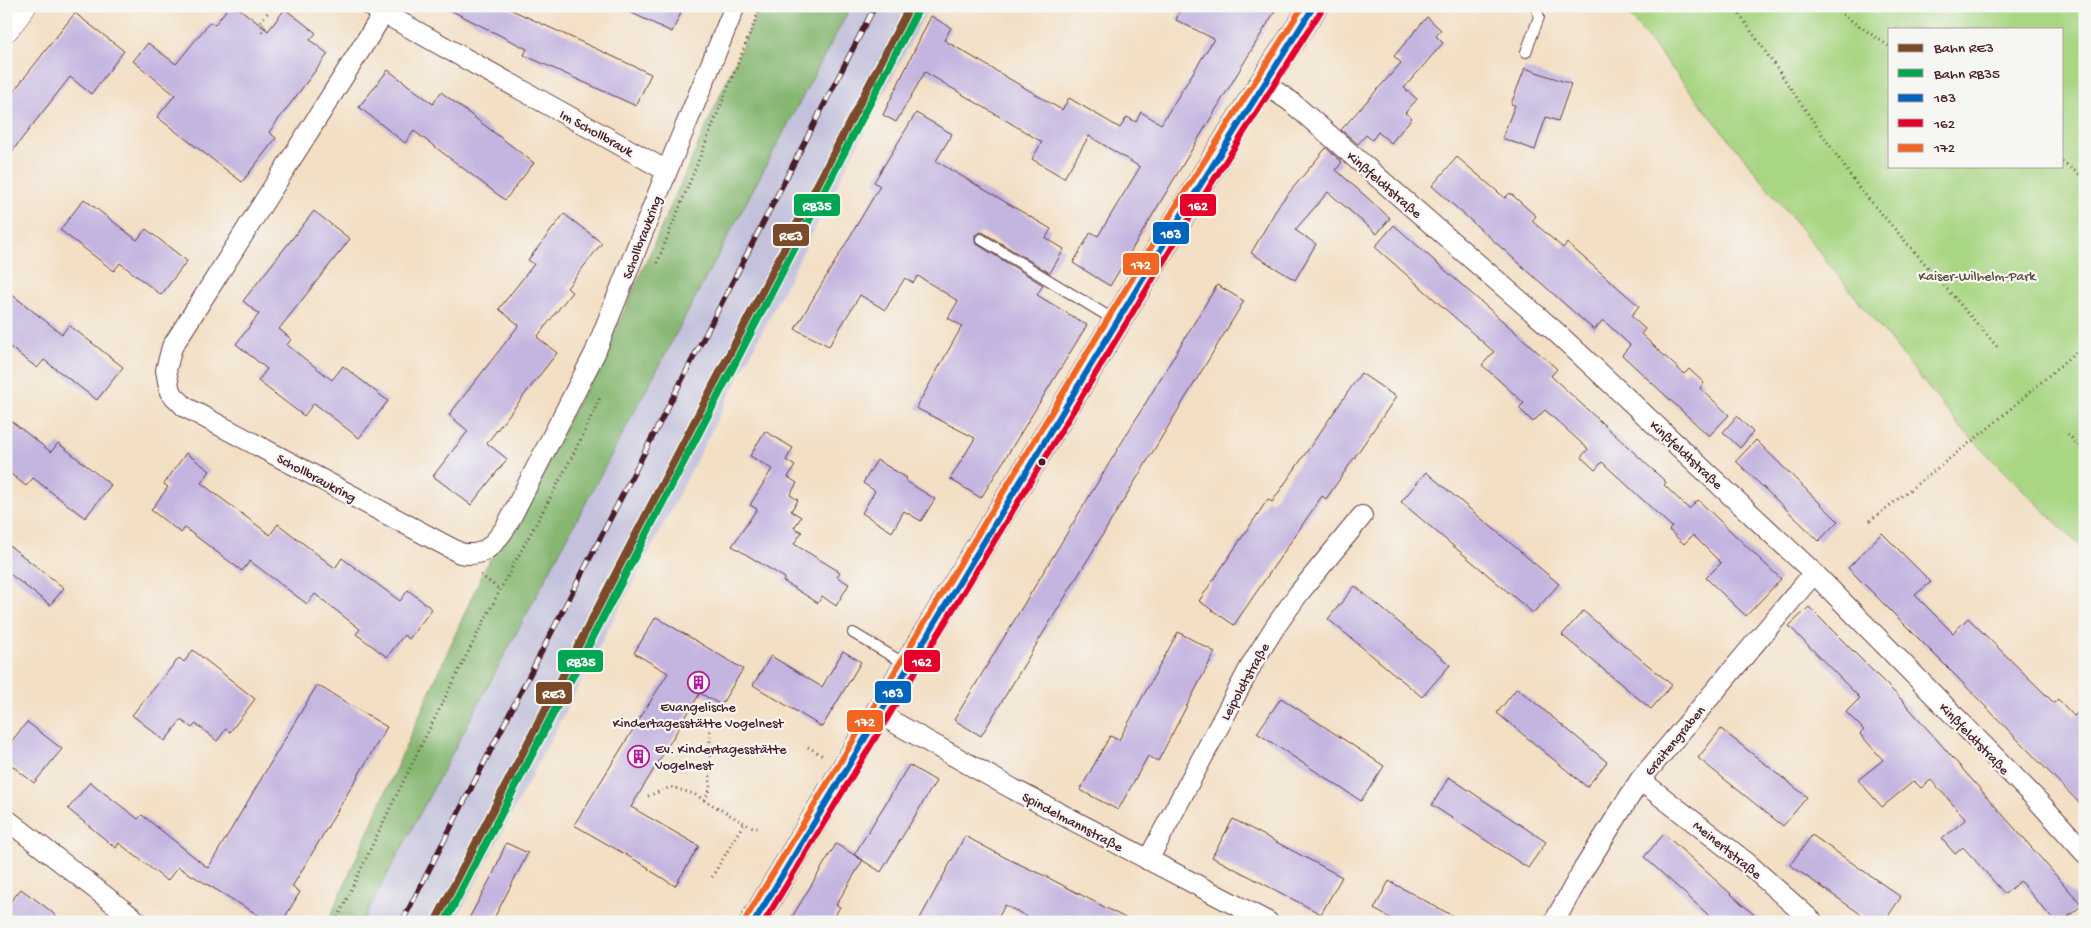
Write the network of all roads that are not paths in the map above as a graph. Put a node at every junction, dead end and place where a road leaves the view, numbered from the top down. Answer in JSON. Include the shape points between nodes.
{"nodes":[{"id":1,"x":22,"y":6,"type":"edge"},
{"id":2,"x":735,"y":6,"type":"edge"},
{"id":3,"x":1314,"y":6,"type":"edge"},
{"id":4,"x":1536,"y":6,"type":"edge"},
{"id":5,"x":377,"y":10,"type":"edge"},
{"id":6,"x":6,"y":27,"type":"edge"},
{"id":7,"x":1526,"y":52,"type":"dead end"},
{"id":8,"x":1263,"y":83,"type":"junction"},
{"id":9,"x":667,"y":171,"type":"junction"},
{"id":10,"x":981,"y":239,"type":"dead end"},
{"id":11,"x":1117,"y":321,"type":"junction"},
{"id":12,"x":1362,"y":516,"type":"dead end"},
{"id":13,"x":1814,"y":574,"type":"junction"},
{"id":14,"x":853,"y":633,"type":"dead end"},
{"id":15,"x":908,"y":666,"type":"junction"},
{"id":16,"x":879,"y":714,"type":"junction"},
{"id":17,"x":1640,"y":780,"type":"junction"},
{"id":18,"x":6,"y":819,"type":"edge"},
{"id":19,"x":2085,"y":852,"type":"edge"},
{"id":20,"x":1148,"y":860,"type":"junction"},
{"id":21,"x":138,"y":922,"type":"edge"},
{"id":22,"x":754,"y":922,"type":"edge"},
{"id":23,"x":1268,"y":922,"type":"edge"},
{"id":24,"x":1554,"y":922,"type":"edge"},
{"id":25,"x":1813,"y":922,"type":"edge"}],
"edges":[{"from":1,"to":6,"type":"street"},
{"from":2,"to":9,"type":"street"},
{"from":3,"to":8,"type":"street"},
{"from":4,"to":7,"type":"lane","via":[[1538,17]]},
{"from":5,"to":9,"type":"street","name":"Im Schollbrauk"},
{"from":5,"to":9,"type":"street","name":"Schollbraukring","via":[[172,347],[166,370],[170,392],[185,407],[460,553],[472,556],[494,544],[506,527],[595,353]]},
{"from":8,"to":11,"type":"street"},
{"from":8,"to":13,"type":"street","name":"Kinßfeldtstraße","via":[[1290,101],[1557,333]]},
{"from":10,"to":11,"type":"lane"},
{"from":11,"to":15,"type":"street"},
{"from":12,"to":20,"type":"street","name":"Leipoldtstraße","via":[[1274,627]]},
{"from":13,"to":17,"type":"street","name":"Graitengraben"},
{"from":13,"to":19,"type":"street","name":"Kinßfeldtstraße"},
{"from":14,"to":15,"type":"lane"},
{"from":15,"to":16,"type":"street"},
{"from":16,"to":20,"type":"street","name":"Spindelmannstraße"},
{"from":16,"to":22,"type":"street"},
{"from":17,"to":24,"type":"street","name":"Graitengraben"},
{"from":17,"to":25,"type":"street","name":"Meinertstraße","via":[[1747,863]]},
{"from":18,"to":21,"type":"street"},
{"from":20,"to":23,"type":"street","name":"Spindelmannstraße"}]}
